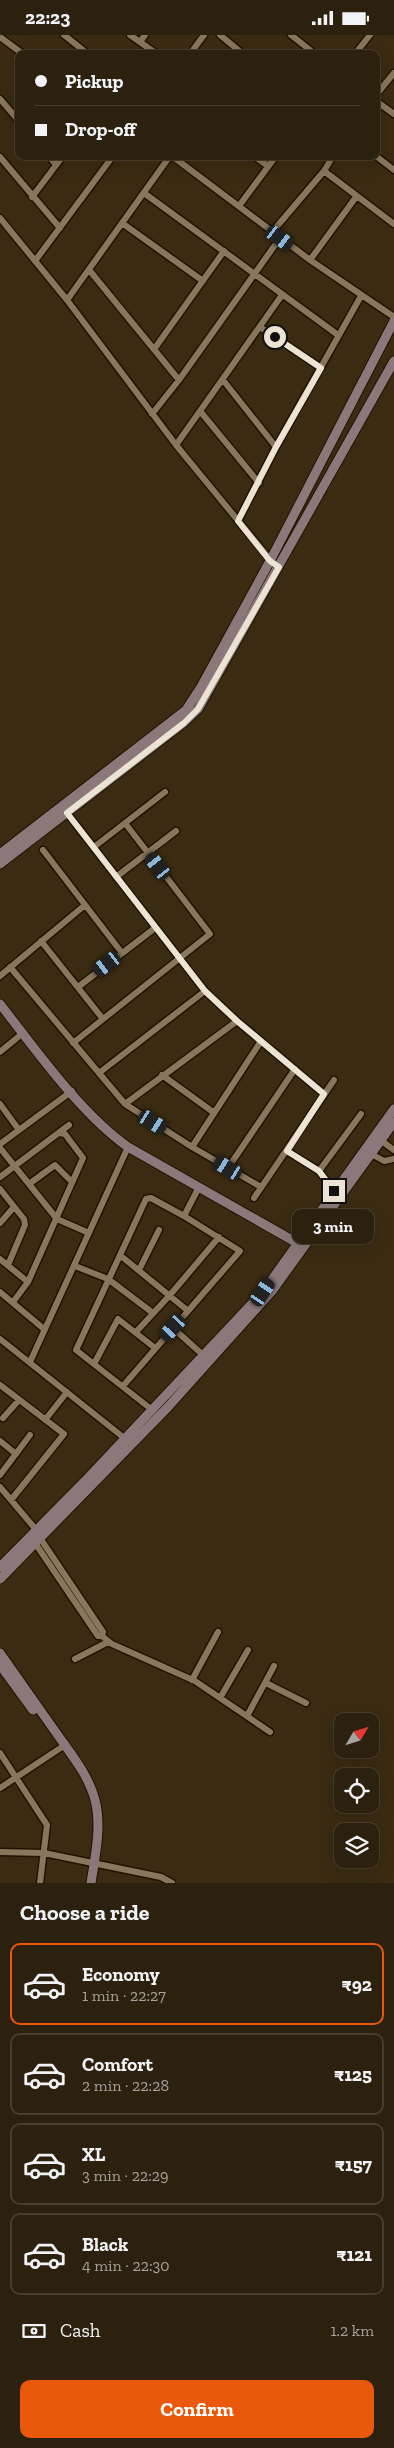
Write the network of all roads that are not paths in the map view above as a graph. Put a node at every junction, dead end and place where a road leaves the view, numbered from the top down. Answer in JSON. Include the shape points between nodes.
{"nodes":[{"id":1,"x":64,"y":35,"type":"edge"},
{"id":2,"x":130,"y":35,"type":"edge"},
{"id":3,"x":145,"y":35,"type":"edge"},
{"id":4,"x":204,"y":35,"type":"edge"},
{"id":5,"x":220,"y":35,"type":"edge"},
{"id":6,"x":291,"y":35,"type":"edge"},
{"id":7,"x":360,"y":35,"type":"edge"},
{"id":8,"x":0,"y":37,"type":"edge"},
{"id":9,"x":368,"y":37,"type":"edge"},
{"id":10,"x":140,"y":42,"type":"junction"},
{"id":11,"x":18,"y":50,"type":"edge"},
{"id":12,"x":83,"y":50,"type":"edge"},
{"id":13,"x":151,"y":50,"type":"edge"},
{"id":14,"x":193,"y":50,"type":"edge"},
{"id":15,"x":238,"y":50,"type":"edge"},
{"id":16,"x":310,"y":50,"type":"edge"},
{"id":17,"x":358,"y":50,"type":"edge"},
{"id":18,"x":394,"y":73,"type":"edge"},
{"id":19,"x":380,"y":90,"type":"edge"},
{"id":20,"x":0,"y":99,"type":"edge"},
{"id":21,"x":380,"y":104,"type":"edge"},
{"id":22,"x":394,"y":114,"type":"edge"},
{"id":23,"x":15,"y":116,"type":"edge"},
{"id":24,"x":0,"y":157,"type":"edge"},
{"id":25,"x":380,"y":159,"type":"edge"},
{"id":26,"x":52,"y":160,"type":"edge"},
{"id":27,"x":60,"y":160,"type":"edge"},
{"id":28,"x":110,"y":160,"type":"edge"},
{"id":29,"x":168,"y":160,"type":"edge"},
{"id":30,"x":176,"y":160,"type":"edge"},
{"id":31,"x":259,"y":160,"type":"edge"},
{"id":32,"x":273,"y":160,"type":"edge"},
{"id":33,"x":331,"y":160,"type":"edge"},
{"id":34,"x":56,"y":165,"type":"junction"},
{"id":35,"x":268,"y":167,"type":"junction"},
{"id":36,"x":394,"y":169,"type":"edge"},
{"id":37,"x":324,"y":171,"type":"junction"},
{"id":38,"x":144,"y":193,"type":"junction"},
{"id":39,"x":32,"y":197,"type":"junction"},
{"id":40,"x":356,"y":197,"type":"junction"},
{"id":41,"x":239,"y":206,"type":"junction"},
{"id":42,"x":0,"y":218,"type":"edge"},
{"id":43,"x":122,"y":223,"type":"junction"},
{"id":44,"x":394,"y":225,"type":"edge"},
{"id":45,"x":60,"y":228,"type":"junction"},
{"id":46,"x":273,"y":231,"type":"junction"},
{"id":47,"x":280,"y":238,"type":"junction"},
{"id":48,"x":224,"y":251,"type":"junction"},
{"id":49,"x":310,"y":260,"type":"junction"},
{"id":50,"x":35,"y":261,"type":"junction"},
{"id":51,"x":90,"y":271,"type":"junction"},
{"id":52,"x":254,"y":274,"type":"junction"},
{"id":53,"x":203,"y":281,"type":"junction"},
{"id":54,"x":282,"y":295,"type":"junction"},
{"id":55,"x":361,"y":297,"type":"junction"},
{"id":56,"x":67,"y":300,"type":"junction"},
{"id":57,"x":394,"y":317,"type":"edge"},
{"id":58,"x":394,"y":321,"type":"edge"},
{"id":59,"x":260,"y":327,"type":"junction"},
{"id":60,"x":338,"y":335,"type":"junction"},
{"id":61,"x":155,"y":348,"type":"junction"},
{"id":62,"x":394,"y":361,"type":"edge"},
{"id":63,"x":321,"y":368,"type":"junction"},
{"id":64,"x":179,"y":380,"type":"junction"},
{"id":65,"x":223,"y":380,"type":"junction"},
{"id":66,"x":200,"y":411,"type":"junction"},
{"id":67,"x":152,"y":414,"type":"junction"},
{"id":68,"x":176,"y":445,"type":"junction"},
{"id":69,"x":276,"y":447,"type":"junction"},
{"id":70,"x":259,"y":483,"type":"junction"},
{"id":71,"x":238,"y":521,"type":"junction"},
{"id":72,"x":270,"y":561,"type":"junction"},
{"id":73,"x":279,"y":567,"type":"junction"},
{"id":74,"x":165,"y":792,"type":"dead end"},
{"id":75,"x":67,"y":813,"type":"junction"},
{"id":76,"x":125,"y":823,"type":"junction"},
{"id":77,"x":176,"y":831,"type":"dead end"},
{"id":78,"x":94,"y":847,"type":"junction"},
{"id":79,"x":42,"y":850,"type":"dead end"},
{"id":80,"x":148,"y":852,"type":"junction"},
{"id":81,"x":0,"y":854,"type":"edge"},
{"id":82,"x":0,"y":864,"type":"edge"},
{"id":83,"x":116,"y":877,"type":"junction"},
{"id":84,"x":85,"y":905,"type":"junction"},
{"id":85,"x":155,"y":928,"type":"junction"},
{"id":86,"x":41,"y":941,"type":"junction"},
{"id":87,"x":122,"y":953,"type":"junction"},
{"id":88,"x":180,"y":960,"type":"junction"},
{"id":89,"x":10,"y":967,"type":"junction"},
{"id":90,"x":0,"y":976,"type":"edge"},
{"id":91,"x":78,"y":987,"type":"junction"},
{"id":92,"x":205,"y":991,"type":"junction"},
{"id":93,"x":0,"y":1004,"type":"edge"},
{"id":94,"x":103,"y":1019,"type":"junction"},
{"id":95,"x":237,"y":1021,"type":"junction"},
{"id":96,"x":23,"y":1033,"type":"junction"},
{"id":97,"x":261,"y":1041,"type":"junction"},
{"id":98,"x":73,"y":1043,"type":"junction"},
{"id":99,"x":0,"y":1052,"type":"edge"},
{"id":100,"x":295,"y":1069,"type":"junction"},
{"id":101,"x":99,"y":1073,"type":"junction"},
{"id":102,"x":162,"y":1075,"type":"junction"},
{"id":103,"x":334,"y":1080,"type":"dead end"},
{"id":104,"x":72,"y":1091,"type":"junction"},
{"id":105,"x":324,"y":1094,"type":"junction"},
{"id":106,"x":0,"y":1104,"type":"edge"},
{"id":107,"x":125,"y":1104,"type":"junction"},
{"id":108,"x":394,"y":1109,"type":"edge"},
{"id":109,"x":213,"y":1112,"type":"junction"},
{"id":110,"x":360,"y":1114,"type":"dead end"},
{"id":111,"x":394,"y":1122,"type":"edge"},
{"id":112,"x":69,"y":1125,"type":"dead end"},
{"id":113,"x":20,"y":1129,"type":"junction"},
{"id":114,"x":59,"y":1133,"type":"junction"},
{"id":115,"x":377,"y":1138,"type":"junction"},
{"id":116,"x":0,"y":1146,"type":"edge"},
{"id":117,"x":128,"y":1147,"type":"junction"},
{"id":118,"x":192,"y":1147,"type":"junction"},
{"id":119,"x":394,"y":1150,"type":"edge"},
{"id":120,"x":287,"y":1151,"type":"junction"},
{"id":121,"x":367,"y":1151,"type":"junction"},
{"id":122,"x":394,"y":1159,"type":"edge"},
{"id":123,"x":13,"y":1166,"type":"junction"},
{"id":124,"x":228,"y":1168,"type":"junction"},
{"id":125,"x":319,"y":1171,"type":"junction"},
{"id":126,"x":0,"y":1177,"type":"edge"},
{"id":127,"x":72,"y":1182,"type":"junction"},
{"id":128,"x":29,"y":1184,"type":"junction"},
{"id":129,"x":199,"y":1187,"type":"junction"},
{"id":130,"x":261,"y":1187,"type":"junction"},
{"id":131,"x":0,"y":1189,"type":"edge"},
{"id":132,"x":334,"y":1191,"type":"junction"},
{"id":133,"x":254,"y":1197,"type":"dead end"},
{"id":134,"x":14,"y":1207,"type":"junction"},
{"id":135,"x":184,"y":1215,"type":"junction"},
{"id":136,"x":56,"y":1219,"type":"junction"},
{"id":137,"x":0,"y":1223,"type":"edge"},
{"id":138,"x":159,"y":1230,"type":"dead end"},
{"id":139,"x":89,"y":1233,"type":"junction"},
{"id":140,"x":219,"y":1237,"type":"junction"},
{"id":141,"x":300,"y":1245,"type":"junction"},
{"id":142,"x":120,"y":1256,"type":"junction"},
{"id":143,"x":0,"y":1259,"type":"edge"},
{"id":144,"x":8,"y":1265,"type":"junction"},
{"id":145,"x":75,"y":1266,"type":"junction"},
{"id":146,"x":139,"y":1270,"type":"junction"},
{"id":147,"x":108,"y":1279,"type":"junction"},
{"id":148,"x":28,"y":1281,"type":"junction"},
{"id":149,"x":0,"y":1292,"type":"edge"},
{"id":150,"x":170,"y":1295,"type":"junction"},
{"id":151,"x":13,"y":1302,"type":"junction"},
{"id":152,"x":187,"y":1311,"type":"junction"},
{"id":153,"x":153,"y":1313,"type":"junction"},
{"id":154,"x":173,"y":1328,"type":"junction"},
{"id":155,"x":44,"y":1329,"type":"junction"},
{"id":156,"x":136,"y":1331,"type":"junction"},
{"id":157,"x":0,"y":1339,"type":"edge"},
{"id":158,"x":155,"y":1348,"type":"junction"},
{"id":159,"x":203,"y":1355,"type":"junction"},
{"id":160,"x":30,"y":1362,"type":"junction"},
{"id":161,"x":94,"y":1364,"type":"junction"},
{"id":162,"x":0,"y":1385,"type":"edge"},
{"id":163,"x":123,"y":1386,"type":"junction"},
{"id":164,"x":67,"y":1392,"type":"junction"},
{"id":165,"x":19,"y":1400,"type":"junction"},
{"id":166,"x":151,"y":1409,"type":"junction"},
{"id":167,"x":1,"y":1419,"type":"edge"},
{"id":168,"x":45,"y":1420,"type":"junction"},
{"id":169,"x":30,"y":1435,"type":"dead end"},
{"id":170,"x":0,"y":1441,"type":"edge"},
{"id":171,"x":129,"y":1441,"type":"junction"},
{"id":172,"x":16,"y":1454,"type":"junction"},
{"id":173,"x":0,"y":1475,"type":"edge"},
{"id":174,"x":0,"y":1487,"type":"edge"},
{"id":175,"x":11,"y":1500,"type":"junction"},
{"id":176,"x":39,"y":1537,"type":"junction"},
{"id":177,"x":0,"y":1567,"type":"edge"},
{"id":178,"x":0,"y":1579,"type":"edge"},
{"id":179,"x":218,"y":1631,"type":"dead end"},
{"id":180,"x":108,"y":1642,"type":"junction"},
{"id":181,"x":248,"y":1650,"type":"dead end"},
{"id":182,"x":0,"y":1653,"type":"edge"},
{"id":183,"x":75,"y":1659,"type":"dead end"},
{"id":184,"x":0,"y":1665,"type":"edge"},
{"id":185,"x":274,"y":1666,"type":"dead end"},
{"id":186,"x":192,"y":1679,"type":"junction"},
{"id":187,"x":266,"y":1683,"type":"junction"},
{"id":188,"x":220,"y":1697,"type":"junction"},
{"id":189,"x":306,"y":1703,"type":"dead end"},
{"id":190,"x":248,"y":1717,"type":"junction"},
{"id":191,"x":270,"y":1732,"type":"dead end"},
{"id":192,"x":63,"y":1747,"type":"junction"},
{"id":193,"x":0,"y":1753,"type":"edge"},
{"id":194,"x":17,"y":1778,"type":"junction"},
{"id":195,"x":0,"y":1789,"type":"edge"},
{"id":196,"x":0,"y":1852,"type":"edge"},
{"id":197,"x":44,"y":1853,"type":"junction"},
{"id":198,"x":92,"y":1864,"type":"junction"},
{"id":199,"x":40,"y":1883,"type":"edge"},
{"id":200,"x":85,"y":1883,"type":"edge"},
{"id":201,"x":91,"y":1883,"type":"edge"},
{"id":202,"x":172,"y":1883,"type":"edge"}],
"edges":[{"from":1,"to":12,"type":"street"},
{"from":2,"to":10,"type":"street"},
{"from":3,"to":10,"type":"street"},
{"from":4,"to":14,"type":"street"},
{"from":5,"to":15,"type":"street"},
{"from":6,"to":16,"type":"street"},
{"from":7,"to":9,"type":"street"},
{"from":8,"to":11,"type":"street"},
{"from":9,"to":17,"type":"street"},
{"from":10,"to":13,"type":"street"},
{"from":18,"to":19,"type":"street"},
{"from":20,"to":23,"type":"street"},
{"from":21,"to":22,"type":"street"},
{"from":24,"to":39,"type":"street"},
{"from":25,"to":36,"type":"street"},
{"from":26,"to":34,"type":"street"},
{"from":27,"to":34,"type":"street"},
{"from":28,"to":45,"type":"street"},
{"from":29,"to":38,"type":"street"},
{"from":30,"to":41,"type":"street"},
{"from":31,"to":35,"type":"street"},
{"from":32,"to":35,"type":"street"},
{"from":33,"to":37,"type":"street"},
{"from":34,"to":39,"type":"street"},
{"from":35,"to":41,"type":"street"},
{"from":37,"to":40,"type":"street"},
{"from":37,"to":46,"type":"street"},
{"from":38,"to":43,"type":"street"},
{"from":38,"to":48,"type":"street"},
{"from":39,"to":45,"type":"street"},
{"from":40,"to":44,"type":"street"},
{"from":40,"to":49,"type":"street"},
{"from":41,"to":46,"type":"street"},
{"from":42,"to":50,"type":"street"},
{"from":43,"to":51,"type":"street"},
{"from":43,"to":53,"type":"street"},
{"from":45,"to":50,"type":"street"},
{"from":46,"to":47,"type":"street"},
{"from":47,"to":49,"type":"street"},
{"from":47,"to":52,"type":"street"},
{"from":48,"to":52,"type":"street"},
{"from":48,"to":53,"type":"street"},
{"from":49,"to":55,"type":"street"},
{"from":50,"to":56,"type":"street"},
{"from":51,"to":56,"type":"street"},
{"from":51,"to":61,"type":"street"},
{"from":52,"to":54,"type":"street"},
{"from":52,"to":64,"type":"street"},
{"from":53,"to":61,"type":"street"},
{"from":54,"to":59,"type":"street"},
{"from":54,"to":60,"type":"street"},
{"from":55,"to":57,"type":"street"},
{"from":55,"to":60,"type":"street"},
{"from":56,"to":67,"type":"street"},
{"from":58,"to":72,"type":"street"},
{"from":59,"to":63,"type":"street"},
{"from":59,"to":65,"type":"street"},
{"from":60,"to":63,"type":"street"},
{"from":61,"to":64,"type":"street"},
{"from":62,"to":73,"type":"street"},
{"from":63,"to":69,"type":"street"},
{"from":64,"to":67,"type":"street"},
{"from":65,"to":66,"type":"street"},
{"from":65,"to":69,"type":"street"},
{"from":66,"to":68,"type":"street"},
{"from":66,"to":70,"type":"street"},
{"from":67,"to":68,"type":"street"},
{"from":68,"to":71,"type":"street"},
{"from":69,"to":70,"type":"street"},
{"from":70,"to":71,"type":"street"},
{"from":71,"to":72,"type":"street"},
{"from":72,"to":73,"type":"street"},
{"from":72,"to":81,"type":"street","via":[[202,687],[186,710]]},
{"from":73,"to":75,"type":"street","via":[[198,709]]},
{"from":74,"to":76,"type":"street"},
{"from":75,"to":78,"type":"street"},
{"from":75,"to":82,"type":"street"},
{"from":76,"to":78,"type":"street"},
{"from":76,"to":80,"type":"street"},
{"from":77,"to":80,"type":"street"},
{"from":78,"to":83,"type":"street"},
{"from":79,"to":84,"type":"street"},
{"from":80,"to":83,"type":"street"},
{"from":80,"to":88,"type":"street","via":[[210,934]]},
{"from":83,"to":85,"type":"street"},
{"from":84,"to":86,"type":"street"},
{"from":84,"to":87,"type":"street"},
{"from":85,"to":87,"type":"street"},
{"from":85,"to":88,"type":"street"},
{"from":86,"to":89,"type":"street"},
{"from":86,"to":91,"type":"street"},
{"from":87,"to":91,"type":"street"},
{"from":88,"to":92,"type":"street"},
{"from":88,"to":94,"type":"street"},
{"from":89,"to":90,"type":"street"},
{"from":89,"to":98,"type":"street"},
{"from":91,"to":94,"type":"street"},
{"from":92,"to":95,"type":"street"},
{"from":92,"to":101,"type":"street"},
{"from":93,"to":96,"type":"street"},
{"from":94,"to":98,"type":"street"},
{"from":95,"to":97,"type":"street"},
{"from":95,"to":102,"type":"street"},
{"from":96,"to":99,"type":"street"},
{"from":96,"to":104,"type":"street"},
{"from":97,"to":100,"type":"street"},
{"from":97,"to":109,"type":"street"},
{"from":98,"to":101,"type":"street"},
{"from":100,"to":105,"type":"street"},
{"from":100,"to":124,"type":"street"},
{"from":101,"to":107,"type":"street"},
{"from":102,"to":107,"type":"street"},
{"from":102,"to":109,"type":"street"},
{"from":103,"to":105,"type":"street"},
{"from":104,"to":113,"type":"street"},
{"from":104,"to":117,"type":"street","via":[[102,1125]]},
{"from":105,"to":120,"type":"street"},
{"from":106,"to":113,"type":"street"},
{"from":107,"to":118,"type":"street"},
{"from":108,"to":115,"type":"street"},
{"from":109,"to":118,"type":"street"},
{"from":110,"to":125,"type":"street"},
{"from":111,"to":115,"type":"street"},
{"from":112,"to":114,"type":"street"},
{"from":113,"to":116,"type":"street"},
{"from":114,"to":123,"type":"street"},
{"from":114,"to":127,"type":"street","via":[[65,1134],[83,1158]]},
{"from":115,"to":119,"type":"street"},
{"from":115,"to":121,"type":"street"},
{"from":116,"to":123,"type":"street"},
{"from":117,"to":129,"type":"street"},
{"from":117,"to":139,"type":"street"},
{"from":118,"to":124,"type":"street"},
{"from":120,"to":125,"type":"street"},
{"from":120,"to":130,"type":"street"},
{"from":121,"to":122,"type":"street","via":[[384,1161]]},
{"from":121,"to":132,"type":"street"},
{"from":121,"to":141,"type":"street"},
{"from":123,"to":126,"type":"street"},
{"from":123,"to":128,"type":"street"},
{"from":124,"to":130,"type":"street"},
{"from":125,"to":132,"type":"street"},
{"from":127,"to":128,"type":"street","via":[[55,1165]]},
{"from":127,"to":136,"type":"street"},
{"from":128,"to":136,"type":"street"},
{"from":129,"to":135,"type":"street"},
{"from":129,"to":141,"type":"street"},
{"from":130,"to":133,"type":"street"},
{"from":131,"to":134,"type":"street"},
{"from":132,"to":141,"type":"street"},
{"from":134,"to":137,"type":"street"},
{"from":134,"to":144,"type":"street","via":[[26,1225]]},
{"from":135,"to":140,"type":"street"},
{"from":135,"to":142,"type":"street","via":[[146,1199]]},
{"from":136,"to":139,"type":"street"},
{"from":136,"to":148,"type":"street"},
{"from":138,"to":146,"type":"street"},
{"from":139,"to":145,"type":"street"},
{"from":140,"to":150,"type":"street"},
{"from":140,"to":152,"type":"street","via":[[240,1251]]},
{"from":141,"to":159,"type":"street","via":[[263,1292]]},
{"from":141,"to":171,"type":"street","via":[[272,1291]]},
{"from":142,"to":146,"type":"street"},
{"from":142,"to":147,"type":"street"},
{"from":143,"to":144,"type":"street"},
{"from":144,"to":148,"type":"street"},
{"from":145,"to":147,"type":"street"},
{"from":145,"to":155,"type":"street"},
{"from":146,"to":150,"type":"street"},
{"from":147,"to":153,"type":"street"},
{"from":147,"to":161,"type":"street","via":[[76,1350]]},
{"from":148,"to":151,"type":"street"},
{"from":149,"to":151,"type":"street"},
{"from":150,"to":152,"type":"street"},
{"from":150,"to":153,"type":"street"},
{"from":151,"to":155,"type":"street"},
{"from":152,"to":154,"type":"street"},
{"from":153,"to":156,"type":"street"},
{"from":154,"to":158,"type":"street"},
{"from":154,"to":159,"type":"street"},
{"from":155,"to":160,"type":"street"},
{"from":156,"to":158,"type":"street"},
{"from":156,"to":161,"type":"street","via":[[118,1319]]},
{"from":157,"to":160,"type":"street"},
{"from":158,"to":163,"type":"street"},
{"from":159,"to":166,"type":"street"},
{"from":160,"to":164,"type":"street"},
{"from":161,"to":163,"type":"street"},
{"from":162,"to":165,"type":"street"},
{"from":163,"to":166,"type":"street"},
{"from":164,"to":168,"type":"street"},
{"from":164,"to":171,"type":"street"},
{"from":165,"to":167,"type":"street"},
{"from":165,"to":168,"type":"street"},
{"from":166,"to":171,"type":"street"},
{"from":168,"to":175,"type":"street","via":[[64,1435]]},
{"from":169,"to":172,"type":"street"},
{"from":170,"to":172,"type":"street"},
{"from":171,"to":176,"type":"street"},
{"from":172,"to":173,"type":"street"},
{"from":174,"to":175,"type":"street"},
{"from":175,"to":176,"type":"street"},
{"from":176,"to":177,"type":"street"},
{"from":176,"to":178,"type":"street"},
{"from":176,"to":180,"type":"street"},
{"from":179,"to":186,"type":"street"},
{"from":180,"to":183,"type":"street"},
{"from":180,"to":186,"type":"street"},
{"from":181,"to":188,"type":"street"},
{"from":182,"to":192,"type":"street"},
{"from":184,"to":192,"type":"street"},
{"from":185,"to":187,"type":"street"},
{"from":186,"to":188,"type":"street"},
{"from":187,"to":189,"type":"street"},
{"from":187,"to":190,"type":"street"},
{"from":188,"to":190,"type":"street"},
{"from":190,"to":191,"type":"street"},
{"from":192,"to":194,"type":"street"},
{"from":192,"to":198,"type":"street","via":[[89,1797]]},
{"from":193,"to":194,"type":"street"},
{"from":194,"to":195,"type":"street"},
{"from":194,"to":197,"type":"street","via":[[46,1820],[48,1831]]},
{"from":196,"to":197,"type":"street"},
{"from":197,"to":198,"type":"street"},
{"from":197,"to":199,"type":"street"},
{"from":198,"to":200,"type":"street"},
{"from":198,"to":201,"type":"street"},
{"from":198,"to":202,"type":"street","via":[[161,1877]]}]}
